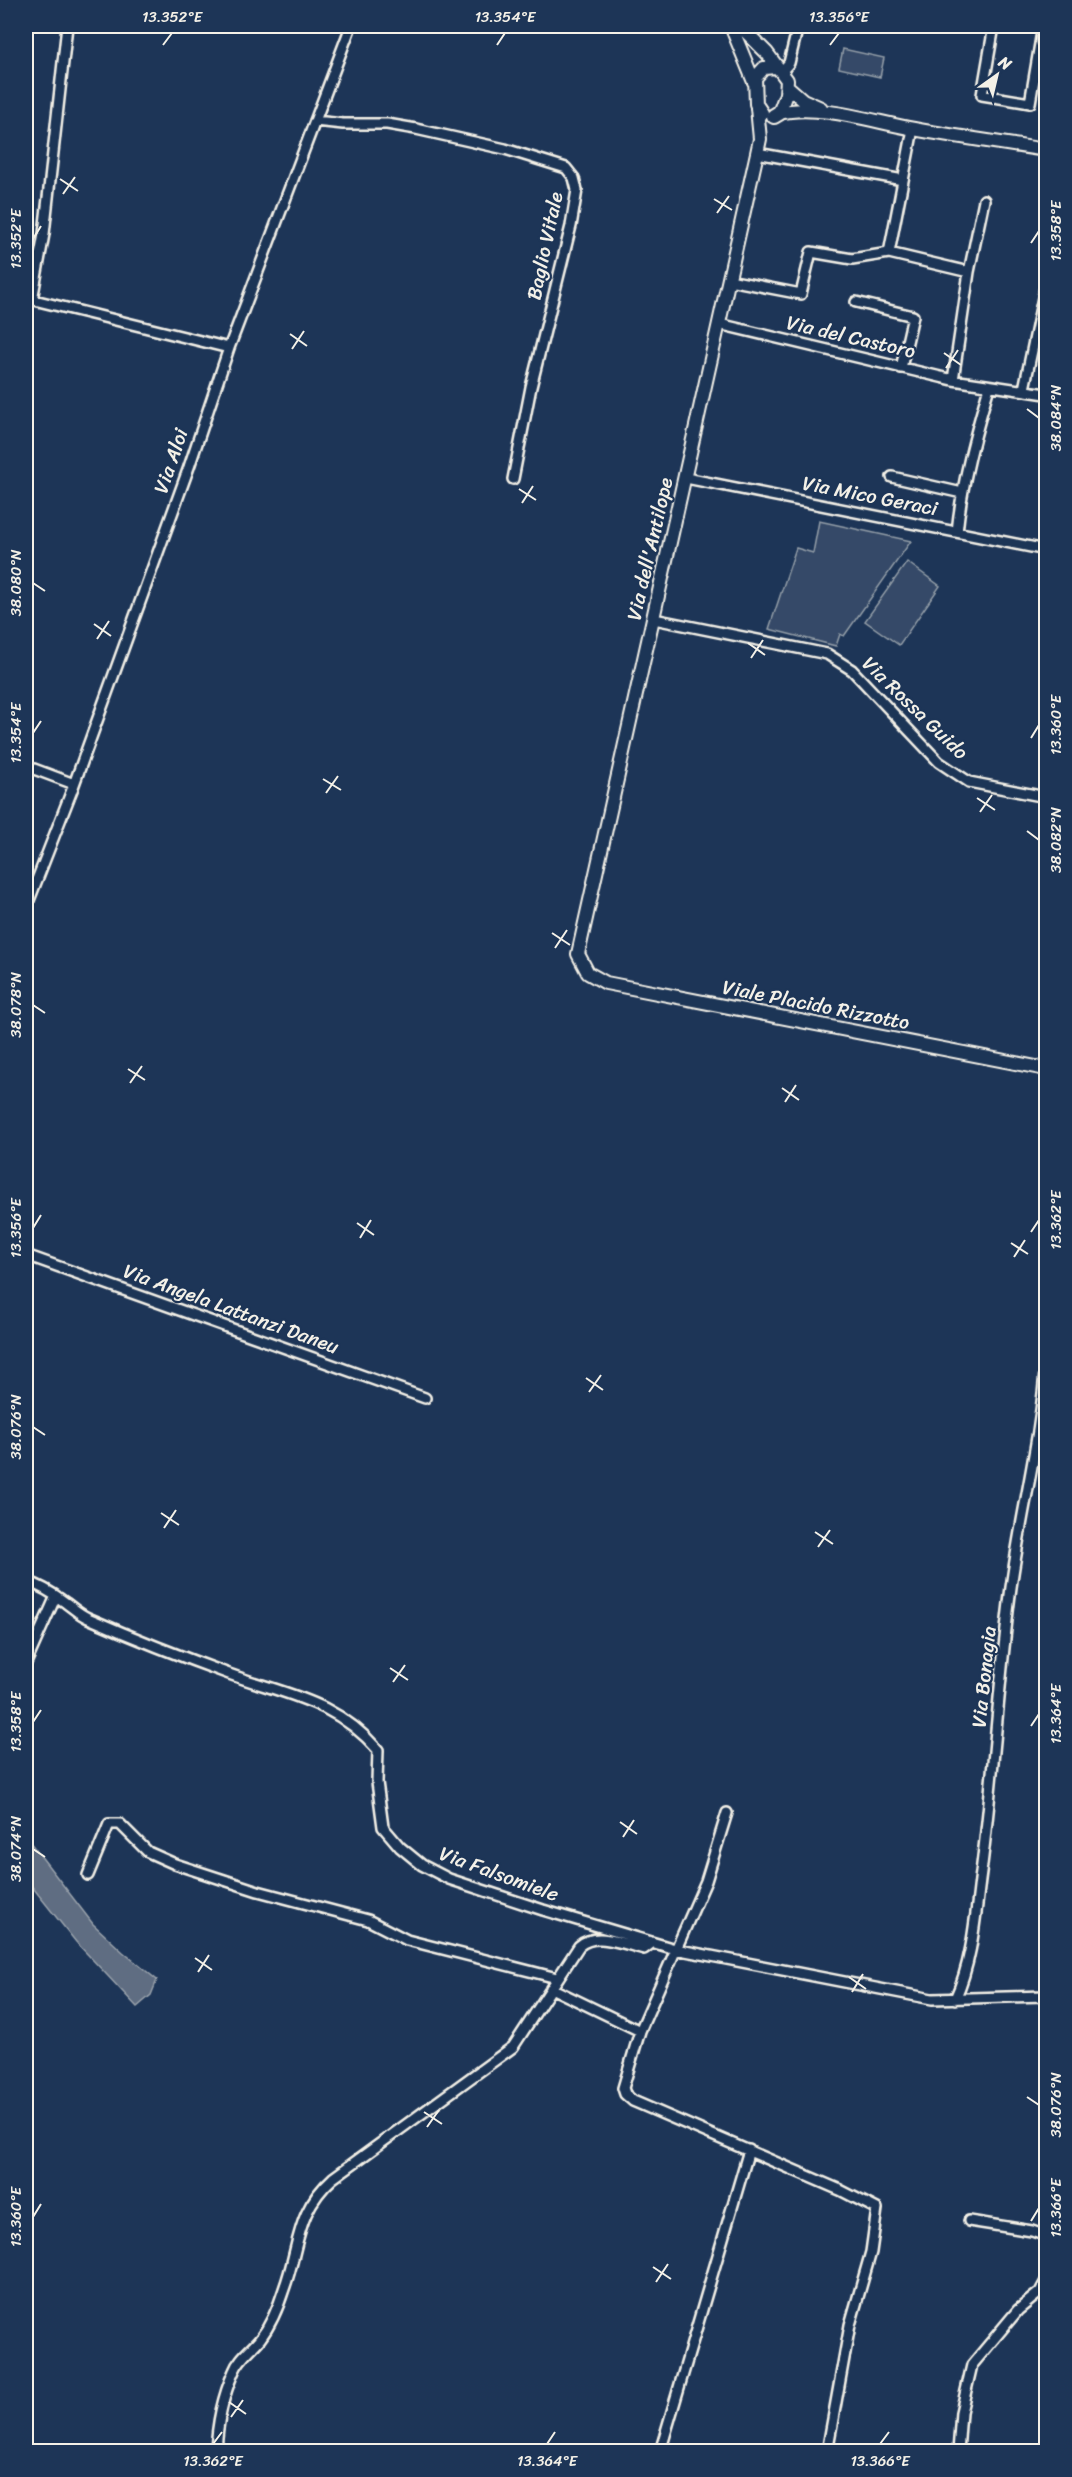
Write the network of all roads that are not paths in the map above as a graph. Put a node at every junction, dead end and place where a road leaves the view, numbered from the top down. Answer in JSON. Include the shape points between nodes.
{"nodes":[{"id":1,"x":66,"y":26,"type":"edge"},
{"id":2,"x":351,"y":26,"type":"edge"},
{"id":3,"x":731,"y":26,"type":"edge"},
{"id":4,"x":740,"y":26,"type":"edge"},
{"id":5,"x":798,"y":26,"type":"edge"},
{"id":6,"x":994,"y":26,"type":"edge"},
{"id":7,"x":1043,"y":26,"type":"edge"},
{"id":8,"x":779,"y":69,"type":"junction"},
{"id":9,"x":754,"y":82,"type":"junction"},
{"id":10,"x":788,"y":86,"type":"junction"},
{"id":11,"x":757,"y":108,"type":"junction"},
{"id":12,"x":827,"y":111,"type":"junction"},
{"id":13,"x":776,"y":115,"type":"junction"},
{"id":14,"x":315,"y":121,"type":"junction"},
{"id":15,"x":913,"y":129,"type":"junction"},
{"id":16,"x":760,"y":139,"type":"junction"},
{"id":17,"x":1047,"y":150,"type":"edge"},
{"id":18,"x":757,"y":153,"type":"junction"},
{"id":19,"x":903,"y":180,"type":"junction"},
{"id":20,"x":984,"y":200,"type":"dead end"},
{"id":21,"x":889,"y":252,"type":"junction"},
{"id":22,"x":969,"y":272,"type":"junction"},
{"id":23,"x":729,"y":280,"type":"junction"},
{"id":24,"x":1047,"y":283,"type":"edge"},
{"id":25,"x":29,"y":299,"type":"edge"},
{"id":26,"x":856,"y":302,"type":"dead end"},
{"id":27,"x":719,"y":324,"type":"junction"},
{"id":28,"x":229,"y":348,"type":"junction"},
{"id":29,"x":901,"y":368,"type":"junction"},
{"id":30,"x":953,"y":380,"type":"junction"},
{"id":31,"x":989,"y":387,"type":"junction"},
{"id":32,"x":1024,"y":389,"type":"junction"},
{"id":33,"x":1047,"y":394,"type":"edge"},
{"id":34,"x":686,"y":477,"type":"junction"},
{"id":35,"x":892,"y":477,"type":"dead end"},
{"id":36,"x":513,"y":479,"type":"dead end"},
{"id":37,"x":962,"y":494,"type":"junction"},
{"id":38,"x":957,"y":532,"type":"junction"},
{"id":39,"x":1047,"y":550,"type":"edge"},
{"id":40,"x":654,"y":620,"type":"junction"},
{"id":41,"x":26,"y":766,"type":"edge"},
{"id":42,"x":74,"y":784,"type":"junction"},
{"id":43,"x":1047,"y":797,"type":"edge"},
{"id":44,"x":26,"y":908,"type":"edge"},
{"id":45,"x":583,"y":967,"type":"joint"},
{"id":46,"x":1047,"y":1069,"type":"edge"},
{"id":47,"x":26,"y":1255,"type":"edge"},
{"id":48,"x":1047,"y":1357,"type":"edge"},
{"id":49,"x":425,"y":1398,"type":"dead end"},
{"id":50,"x":26,"y":1581,"type":"edge"},
{"id":51,"x":56,"y":1596,"type":"junction"},
{"id":52,"x":26,"y":1663,"type":"edge"},
{"id":53,"x":727,"y":1813,"type":"dead end"},
{"id":54,"x":88,"y":1875,"type":"dead end"},
{"id":55,"x":652,"y":1942,"type":"junction"},
{"id":56,"x":675,"y":1949,"type":"junction"},
{"id":57,"x":557,"y":1978,"type":"junction"},
{"id":58,"x":551,"y":1988,"type":"junction"},
{"id":59,"x":1047,"y":1996,"type":"edge"},
{"id":60,"x":955,"y":1999,"type":"junction"},
{"id":61,"x":640,"y":2031,"type":"junction"},
{"id":62,"x":749,"y":2150,"type":"junction"},
{"id":63,"x":969,"y":2221,"type":"dead end"},
{"id":64,"x":1047,"y":2236,"type":"edge"},
{"id":65,"x":1047,"y":2281,"type":"edge"},
{"id":66,"x":216,"y":2451,"type":"edge"},
{"id":67,"x":660,"y":2451,"type":"edge"},
{"id":68,"x":827,"y":2451,"type":"edge"},
{"id":69,"x":958,"y":2451,"type":"edge"}],
"edges":[{"from":1,"to":25,"type":"street","via":[[44,234]]},
{"from":2,"to":14,"type":"street","name":"Via Aloi"},
{"from":3,"to":9,"type":"street"},
{"from":4,"to":8,"type":"street"},
{"from":5,"to":8,"type":"street","via":[[789,63]]},
{"from":6,"to":7,"type":"street","via":[[982,95],[1030,103]]},
{"from":8,"to":9,"type":"street","via":[[771,66],[760,70]]},
{"from":8,"to":10,"type":"street"},
{"from":9,"to":11,"type":"street"},
{"from":10,"to":12,"type":"street","via":[[803,100]]},
{"from":10,"to":13,"type":"street"},
{"from":11,"to":13,"type":"street","via":[[765,116]]},
{"from":11,"to":16,"type":"street"},
{"from":12,"to":13,"type":"street","via":[[792,109]]},
{"from":12,"to":15,"type":"street"},
{"from":13,"to":16,"type":"street"},
{"from":14,"to":28,"type":"street","name":"Via Aloi"},
{"from":14,"to":36,"type":"street","name":"Baglio Vitale","via":[[387,124],[461,138],[566,168],[574,178],[577,190],[571,226]]},
{"from":15,"to":17,"type":"street"},
{"from":15,"to":19,"type":"street"},
{"from":16,"to":18,"type":"street","name":"Via dell'Antilope"},
{"from":18,"to":19,"type":"street"},
{"from":18,"to":23,"type":"street","name":"Via dell'Antilope"},
{"from":19,"to":21,"type":"street"},
{"from":20,"to":22,"type":"street"},
{"from":21,"to":22,"type":"street"},
{"from":21,"to":23,"type":"street","via":[[852,259],[811,252],[801,294]]},
{"from":22,"to":30,"type":"street"},
{"from":23,"to":27,"type":"street","name":"Via dell'Antilope"},
{"from":24,"to":32,"type":"street"},
{"from":25,"to":28,"type":"street"},
{"from":26,"to":29,"type":"street","via":[[912,316]]},
{"from":27,"to":29,"type":"street","name":"Via del Castoro"},
{"from":27,"to":34,"type":"street","name":"Via dell'Antilope"},
{"from":28,"to":42,"type":"street","name":"Via Aloi"},
{"from":29,"to":30,"type":"street","name":"Via del Castoro"},
{"from":30,"to":31,"type":"street","name":"Via del Castoro"},
{"from":31,"to":32,"type":"street","name":"Via del Castoro"},
{"from":31,"to":37,"type":"street"},
{"from":32,"to":33,"type":"street","name":"Via del Castoro"},
{"from":34,"to":38,"type":"street","name":"Via Mico Geraci"},
{"from":34,"to":40,"type":"street","name":"Via dell'Antilope"},
{"from":35,"to":37,"type":"street"},
{"from":37,"to":38,"type":"street"},
{"from":38,"to":39,"type":"street","name":"Via Mico Geraci"},
{"from":40,"to":43,"type":"street","name":"Via Rossa Guido","via":[[827,654],[852,670],[939,762],[969,782]]},
{"from":40,"to":45,"type":"street","name":"Via dell'Antilope","via":[[580,938],[578,954]]},
{"from":41,"to":42,"type":"street"},
{"from":42,"to":44,"type":"street","name":"Via Aloi"},
{"from":45,"to":46,"type":"street","name":"Viale Placido Rizzotto","via":[[606,984]]},
{"from":47,"to":49,"type":"street","name":"Via Angela Lattanzi Daneu"},
{"from":48,"to":60,"type":"street","name":"Via Bonagia","via":[[1040,1426],[1010,1596],[988,1824],[974,1923],[964,1980]]},
{"from":50,"to":51,"type":"street","name":"Via Falsomiele"},
{"from":51,"to":52,"type":"street"},
{"from":51,"to":55,"type":"street","name":"Via Falsomiele","via":[[88,1618],[259,1685],[303,1697],[348,1723],[378,1750],[376,1782],[383,1827],[400,1847],[434,1873]]},
{"from":53,"to":56,"type":"street","via":[[705,1881]]},
{"from":54,"to":57,"type":"street","via":[[109,1824],[120,1824],[148,1852],[175,1864],[368,1920],[407,1940]]},
{"from":55,"to":56,"type":"street","name":"Via Falsomiele"},
{"from":55,"to":57,"type":"street","via":[[644,1949],[592,1938],[579,1946]]},
{"from":56,"to":60,"type":"street","name":"Via Falsomiele","via":[[932,1999]]},
{"from":56,"to":61,"type":"street"},
{"from":57,"to":58,"type":"street"},
{"from":58,"to":61,"type":"street"},
{"from":58,"to":66,"type":"street","via":[[513,2047],[318,2192],[300,2225],[276,2308],[261,2338],[234,2370],[216,2431]]},
{"from":59,"to":60,"type":"street","name":"Via Falsomiele"},
{"from":61,"to":62,"type":"street","via":[[623,2082],[625,2094],[667,2117]]},
{"from":62,"to":67,"type":"street"},
{"from":62,"to":68,"type":"street","via":[[877,2209]]},
{"from":63,"to":64,"type":"street"},
{"from":65,"to":69,"type":"street","via":[[972,2365],[961,2412]]}]}
